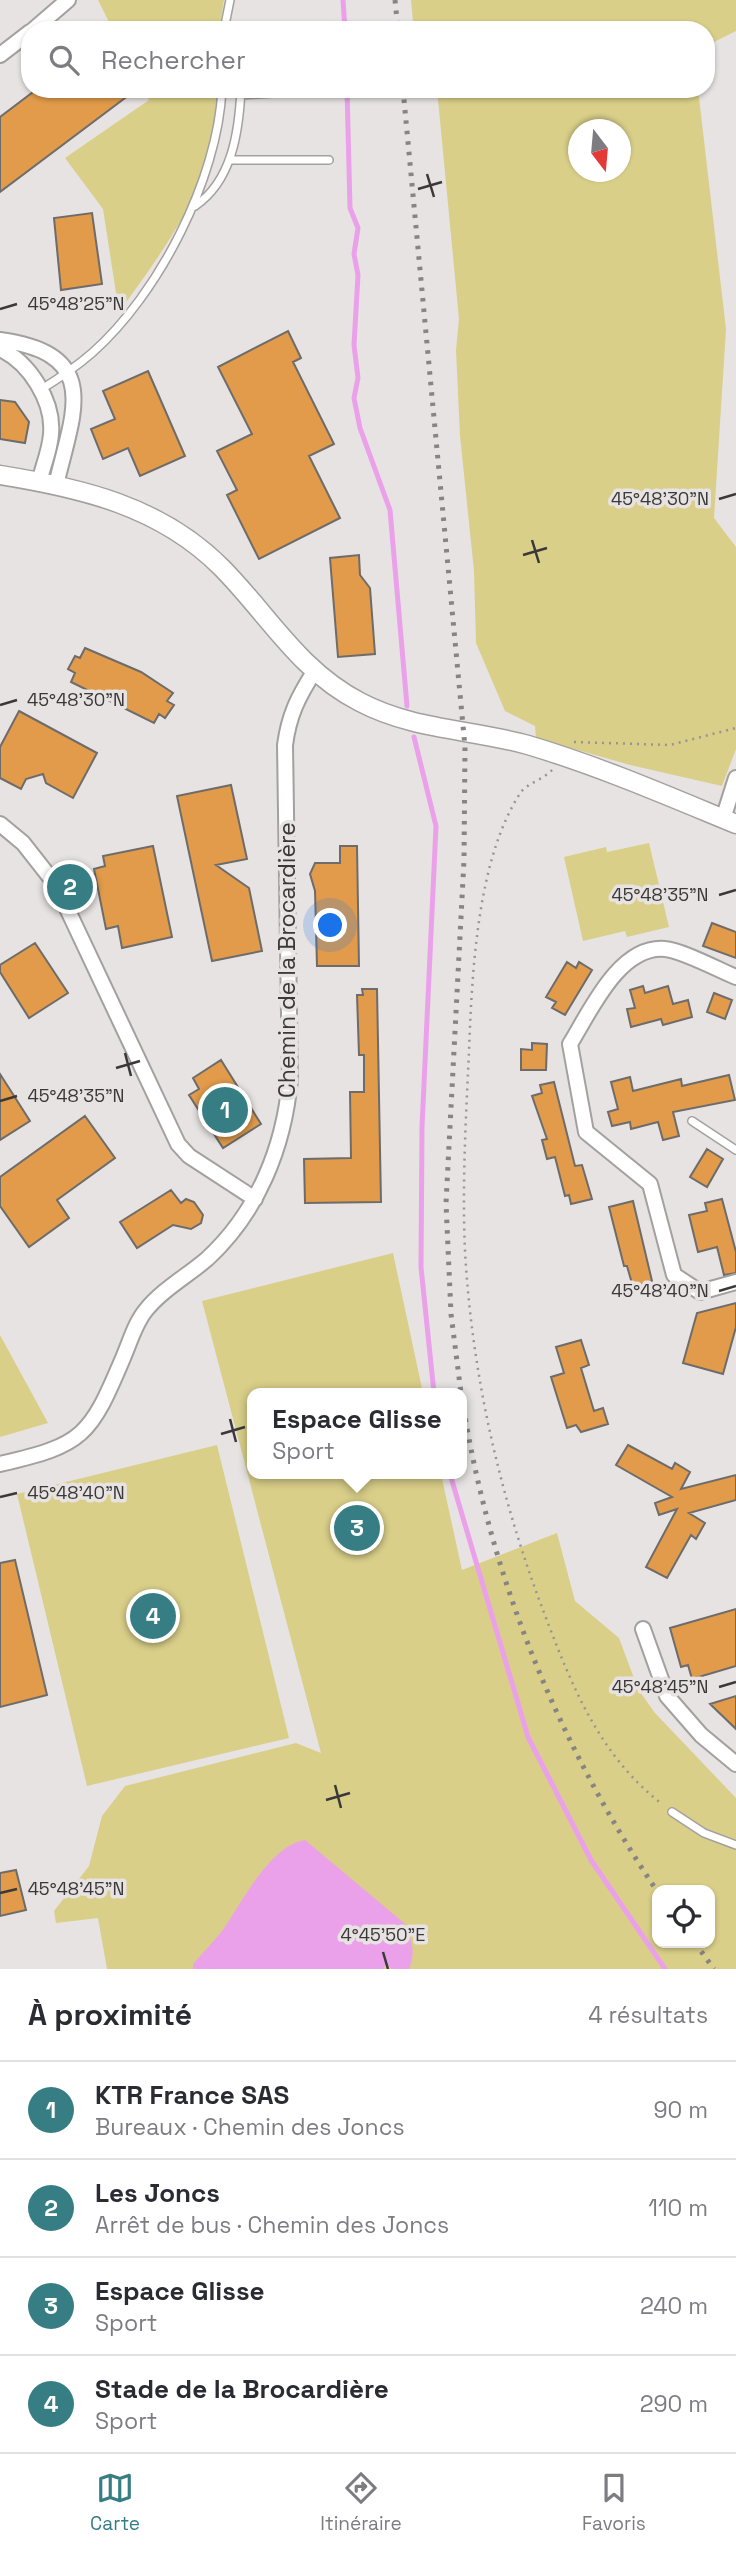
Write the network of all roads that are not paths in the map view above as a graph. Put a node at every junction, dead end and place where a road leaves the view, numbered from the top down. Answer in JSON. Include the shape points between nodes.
{"nodes":[{"id":1,"x":68,"y":0,"type":"edge"},
{"id":2,"x":230,"y":0,"type":"edge"},
{"id":3,"x":43,"y":21,"type":"edge"},
{"id":4,"x":226,"y":21,"type":"edge"},
{"id":5,"x":21,"y":39,"type":"edge"},
{"id":6,"x":0,"y":55,"type":"edge"},
{"id":7,"x":221,"y":98,"type":"edge"},
{"id":8,"x":240,"y":98,"type":"edge"},
{"id":9,"x":229,"y":160,"type":"junction"},
{"id":10,"x":329,"y":160,"type":"dead end"},
{"id":11,"x":195,"y":206,"type":"junction"},
{"id":12,"x":0,"y":340,"type":"edge"},
{"id":13,"x":0,"y":349,"type":"edge"},
{"id":14,"x":68,"y":373,"type":"junction"},
{"id":15,"x":40,"y":390,"type":"junction"},
{"id":16,"x":0,"y":475,"type":"edge"},
{"id":17,"x":48,"y":483,"type":"junction"},
{"id":18,"x":314,"y":671,"type":"junction"},
{"id":19,"x":736,"y":779,"type":"edge"},
{"id":20,"x":729,"y":821,"type":"edge"},
{"id":21,"x":0,"y":824,"type":"edge"},
{"id":22,"x":736,"y":977,"type":"edge"},
{"id":23,"x":692,"y":1121,"type":"dead end"},
{"id":24,"x":736,"y":1150,"type":"edge"},
{"id":25,"x":255,"y":1199,"type":"junction"},
{"id":26,"x":736,"y":1282,"type":"edge"},
{"id":27,"x":0,"y":1464,"type":"edge"},
{"id":28,"x":643,"y":1629,"type":"dead end"},
{"id":29,"x":736,"y":1764,"type":"edge"},
{"id":30,"x":673,"y":1812,"type":"road end"},
{"id":31,"x":736,"y":1845,"type":"edge"}],
"edges":[{"from":1,"to":3,"type":"street"},
{"from":2,"to":4,"type":"lane"},
{"from":5,"to":6,"type":"street"},
{"from":7,"to":11,"type":"lane","via":[[210,167]]},
{"from":8,"to":9,"type":"lane"},
{"from":9,"to":10,"type":"lane"},
{"from":9,"to":11,"type":"lane","via":[[221,180]]},
{"from":11,"to":14,"type":"lane","via":[[140,299],[94,352]]},
{"from":12,"to":14,"type":"street","via":[[39,349]]},
{"from":13,"to":15,"type":"street","via":[[16,357]]},
{"from":14,"to":15,"type":"lane"},
{"from":14,"to":17,"type":"street","via":[[75,406]]},
{"from":15,"to":17,"type":"street","via":[[52,424]]},
{"from":16,"to":17,"type":"street"},
{"from":17,"to":18,"type":"street","via":[[132,507],[183,536],[220,566]]},
{"from":18,"to":20,"type":"street","via":[[342,693],[397,719],[530,746]]},
{"from":18,"to":25,"type":"street","name":"Chemin de la Brocardière","via":[[292,709],[285,745],[287,1115]]},
{"from":19,"to":20,"type":"street"},
{"from":21,"to":25,"type":"street","via":[[23,843],[56,885],[178,1144]]},
{"from":22,"to":26,"type":"street","via":[[665,949],[641,954],[615,971],[570,1044],[586,1132],[650,1184],[674,1275],[700,1292]]},
{"from":23,"to":24,"type":"lane"},
{"from":25,"to":27,"type":"street","name":"Chemin de la Brocardière","via":[[218,1248],[146,1309],[97,1416],[83,1434],[59,1448]]},
{"from":28,"to":29,"type":"street","via":[[667,1696],[701,1735]]},
{"from":30,"to":31,"type":"lane","via":[[704,1833]]}]}
